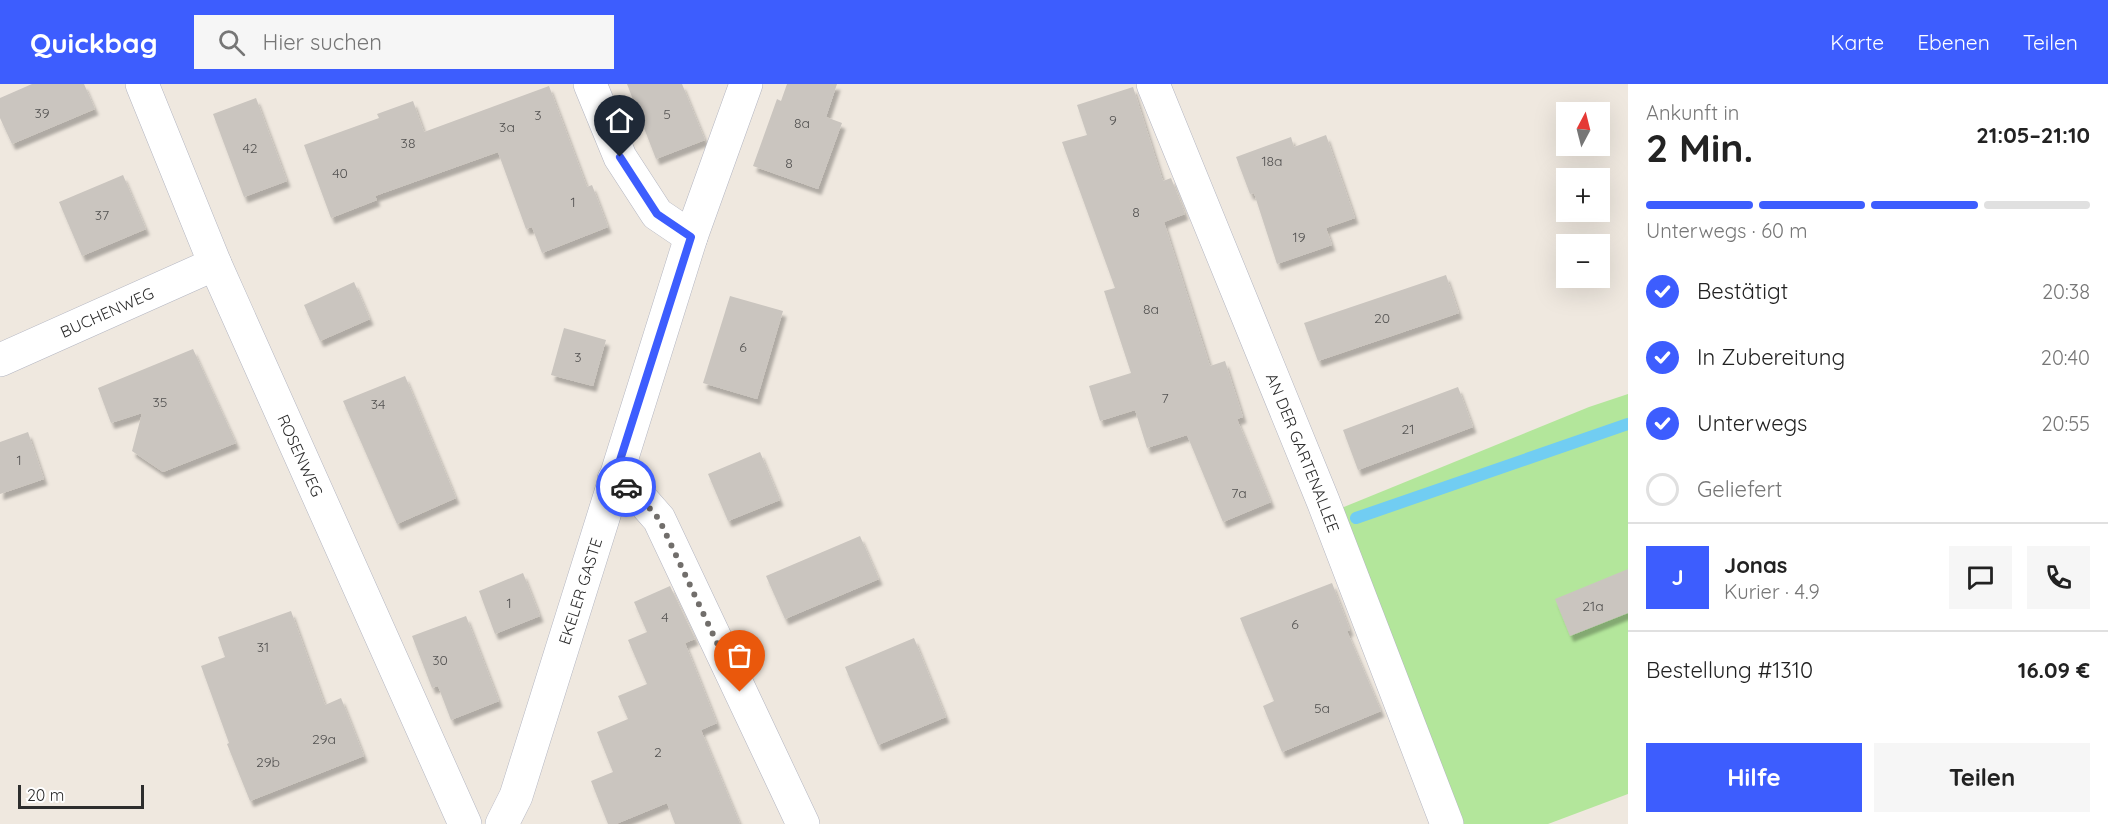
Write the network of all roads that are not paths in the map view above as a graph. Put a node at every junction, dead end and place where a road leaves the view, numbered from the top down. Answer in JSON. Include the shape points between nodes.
{"nodes":[{"id":1,"x":142,"y":84,"type":"edge"},
{"id":2,"x":590,"y":84,"type":"edge"},
{"id":3,"x":746,"y":84,"type":"edge"},
{"id":4,"x":1153,"y":84,"type":"edge"},
{"id":5,"x":691,"y":237,"type":"junction"},
{"id":6,"x":215,"y":264,"type":"junction"},
{"id":7,"x":0,"y":360,"type":"edge"},
{"id":8,"x":614,"y":479,"type":"junction"},
{"id":9,"x":465,"y":824,"type":"edge"},
{"id":10,"x":502,"y":824,"type":"edge"},
{"id":11,"x":803,"y":824,"type":"edge"},
{"id":12,"x":1447,"y":824,"type":"edge"}],
"edges":[{"from":1,"to":6,"type":"street","name":"ROSENWEG"},
{"from":2,"to":5,"type":"street","via":[[620,157],[657,214]]},
{"from":3,"to":5,"type":"street","name":"EKELER GASTE"},
{"from":4,"to":12,"type":"street","name":"AN DER GARTENALLEE","via":[[1323,501]]},
{"from":5,"to":8,"type":"street","name":"EKELER GASTE"},
{"from":6,"to":7,"type":"street","name":"BUCHENWEG"},
{"from":6,"to":9,"type":"street","name":"ROSENWEG"},
{"from":8,"to":10,"type":"street","name":"EKELER GASTE","via":[[516,796]]},
{"from":8,"to":11,"type":"street","via":[[637,494],[659,519]]}]}
